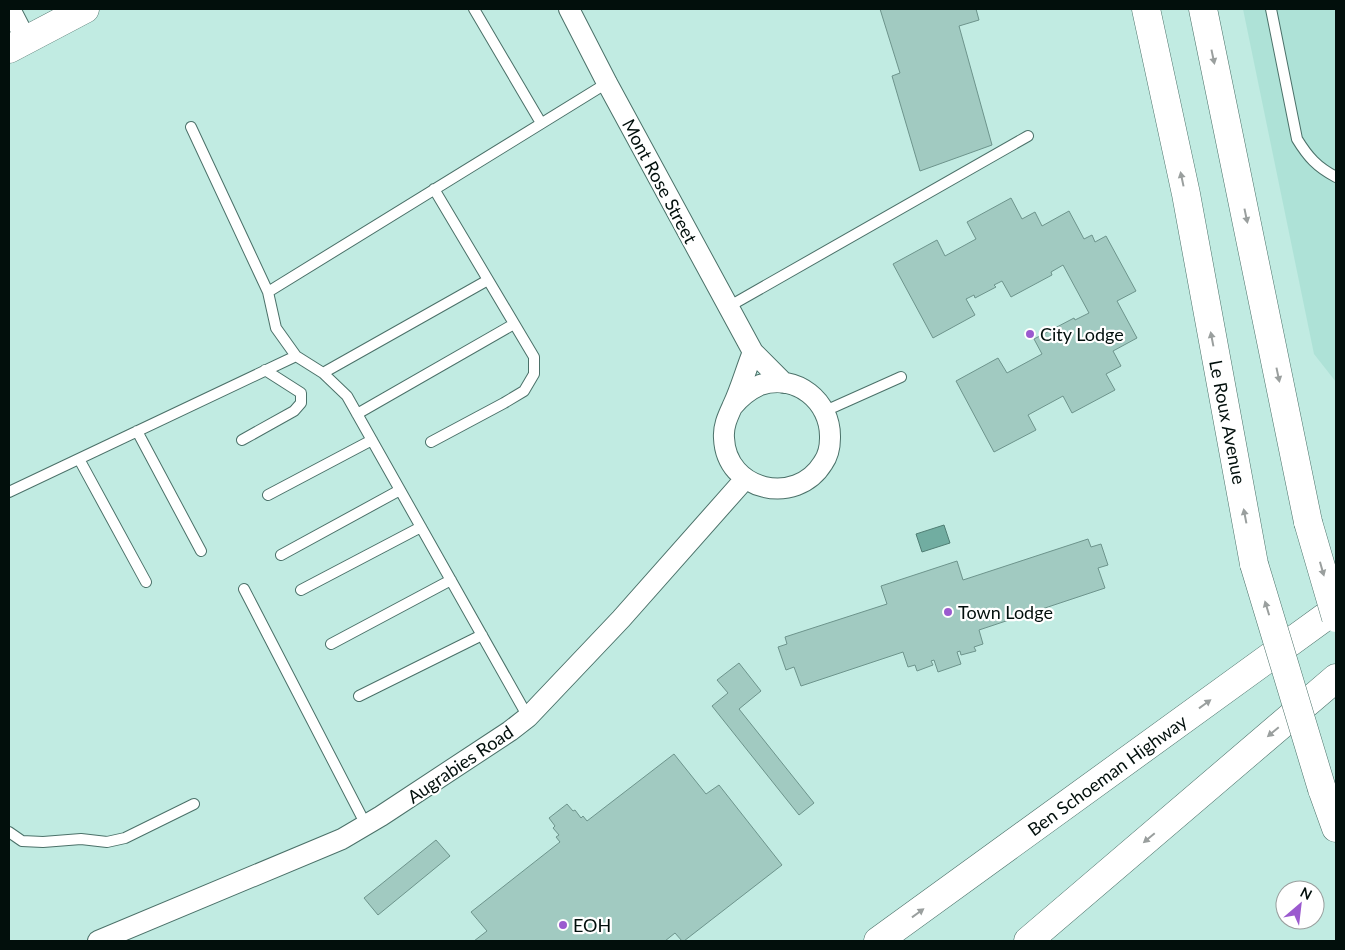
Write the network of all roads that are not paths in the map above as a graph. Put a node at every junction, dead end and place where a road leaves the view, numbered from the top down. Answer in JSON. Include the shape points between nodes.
{"nodes":[{"id":1,"x":10,"y":9,"type":"edge"},
{"id":2,"x":85,"y":9,"type":"edge"},
{"id":3,"x":474,"y":9,"type":"edge"},
{"id":4,"x":569,"y":9,"type":"edge"},
{"id":5,"x":1146,"y":9,"type":"edge"},
{"id":6,"x":1203,"y":9,"type":"edge"},
{"id":7,"x":1271,"y":9,"type":"edge"},
{"id":8,"x":18,"y":44,"type":"edge"},
{"id":9,"x":607,"y":83,"type":"junction"},
{"id":10,"x":541,"y":123,"type":"junction"},
{"id":11,"x":191,"y":127,"type":"dead end"},
{"id":12,"x":1028,"y":136,"type":"dead end"},
{"id":13,"x":1336,"y":177,"type":"edge"},
{"id":14,"x":434,"y":190,"type":"junction"},
{"id":15,"x":488,"y":280,"type":"junction"},
{"id":16,"x":268,"y":292,"type":"junction"},
{"id":17,"x":728,"y":307,"type":"junction"},
{"id":18,"x":514,"y":324,"type":"junction"},
{"id":19,"x":752,"y":352,"type":"junction"},
{"id":20,"x":296,"y":356,"type":"junction"},
{"id":21,"x":265,"y":370,"type":"junction"},
{"id":22,"x":323,"y":372,"type":"junction"},
{"id":23,"x":901,"y":377,"type":"dead end"},
{"id":24,"x":784,"y":383,"type":"junction"},
{"id":25,"x":733,"y":406,"type":"junction"},
{"id":26,"x":825,"y":411,"type":"junction"},
{"id":27,"x":357,"y":414,"type":"junction"},
{"id":28,"x":136,"y":431,"type":"junction"},
{"id":29,"x":242,"y":440,"type":"dead end"},
{"id":30,"x":372,"y":440,"type":"junction"},
{"id":31,"x":431,"y":442,"type":"dead end"},
{"id":32,"x":80,"y":458,"type":"junction"},
{"id":33,"x":745,"y":479,"type":"junction"},
{"id":34,"x":400,"y":490,"type":"junction"},
{"id":35,"x":9,"y":492,"type":"edge"},
{"id":36,"x":268,"y":494,"type":"dead end"},
{"id":37,"x":421,"y":527,"type":"junction"},
{"id":38,"x":201,"y":551,"type":"dead end"},
{"id":39,"x":281,"y":554,"type":"dead end"},
{"id":40,"x":451,"y":580,"type":"junction"},
{"id":41,"x":146,"y":582,"type":"dead end"},
{"id":42,"x":244,"y":589,"type":"dead end"},
{"id":43,"x":301,"y":590,"type":"dead end"},
{"id":44,"x":1336,"y":609,"type":"edge"},
{"id":45,"x":1336,"y":618,"type":"edge"},
{"id":46,"x":482,"y":635,"type":"junction"},
{"id":47,"x":331,"y":644,"type":"dead end"},
{"id":48,"x":1336,"y":678,"type":"edge"},
{"id":49,"x":359,"y":696,"type":"dead end"},
{"id":50,"x":528,"y":717,"type":"junction"},
{"id":51,"x":194,"y":804,"type":"dead end"},
{"id":52,"x":366,"y":825,"type":"junction"},
{"id":53,"x":1336,"y":828,"type":"edge"},
{"id":54,"x":9,"y":832,"type":"edge"},
{"id":55,"x":98,"y":941,"type":"edge"},
{"id":56,"x":878,"y":941,"type":"edge"},
{"id":57,"x":1028,"y":941,"type":"edge"}],
"edges":[{"from":1,"to":8,"type":"street"},
{"from":2,"to":8,"type":"main road"},
{"from":3,"to":10,"type":"lane"},
{"from":4,"to":9,"type":"street","name":"Mont Rose Street"},
{"from":53,"to":5,"type":"main road","name":"Le Roux Avenue","one_way":true,"bridge":true,"via":[[1254,564],[1186,194]]},
{"from":6,"to":45,"type":"main road","one_way":true,"bridge":true,"via":[[1308,522]]},
{"from":7,"to":13,"type":"lane","via":[[1297,139],[1308,156]]},
{"from":9,"to":10,"type":"lane"},
{"from":9,"to":17,"type":"street","name":"Mont Rose Street"},
{"from":10,"to":14,"type":"lane"},
{"from":11,"to":16,"type":"lane"},
{"from":12,"to":17,"type":"lane"},
{"from":14,"to":15,"type":"lane"},
{"from":14,"to":16,"type":"lane"},
{"from":15,"to":18,"type":"lane"},
{"from":15,"to":22,"type":"lane"},
{"from":16,"to":20,"type":"lane","via":[[276,328]]},
{"from":17,"to":19,"type":"street","name":"Mont Rose Street"},
{"from":18,"to":27,"type":"lane"},
{"from":18,"to":31,"type":"lane","via":[[534,358],[534,374],[524,391]]},
{"from":19,"to":24,"type":"street","name":"Mont Rose Street"},
{"from":19,"to":25,"type":"street"},
{"from":20,"to":21,"type":"lane"},
{"from":20,"to":22,"type":"lane"},
{"from":21,"to":28,"type":"lane"},
{"from":21,"to":29,"type":"lane","via":[[301,393],[301,403],[294,411]]},
{"from":22,"to":27,"type":"lane","via":[[347,396]]},
{"from":23,"to":26,"type":"lane"},
{"from":24,"to":25,"type":"street","via":[[773,382],[756,387],[741,396]]},
{"from":24,"to":26,"type":"street","via":[[804,390]]},
{"from":25,"to":33,"type":"street","via":[[727,416],[724,438],[730,461]]},
{"from":26,"to":33,"type":"street","via":[[830,445],[814,476],[782,490],[762,488]]},
{"from":27,"to":30,"type":"lane"},
{"from":28,"to":32,"type":"lane"},
{"from":28,"to":38,"type":"lane"},
{"from":30,"to":34,"type":"lane"},
{"from":30,"to":36,"type":"lane"},
{"from":32,"to":35,"type":"lane"},
{"from":32,"to":41,"type":"lane"},
{"from":33,"to":50,"type":"street","name":"Augrabies Road","via":[[621,619]]},
{"from":34,"to":37,"type":"lane"},
{"from":34,"to":39,"type":"lane"},
{"from":37,"to":40,"type":"lane"},
{"from":37,"to":43,"type":"lane"},
{"from":40,"to":46,"type":"lane"},
{"from":40,"to":47,"type":"lane"},
{"from":42,"to":52,"type":"lane"},
{"from":56,"to":44,"type":"main road","name":"Ben Schoeman Highway","one_way":true},
{"from":46,"to":49,"type":"lane"},
{"from":46,"to":50,"type":"lane"},
{"from":48,"to":57,"type":"main road","one_way":true},
{"from":50,"to":52,"type":"street","name":"Augrabies Road"},
{"from":51,"to":54,"type":"lane","via":[[125,838],[107,842],[22,840]]},
{"from":52,"to":55,"type":"street","name":"Augrabies Road","via":[[342,839]]}]}
